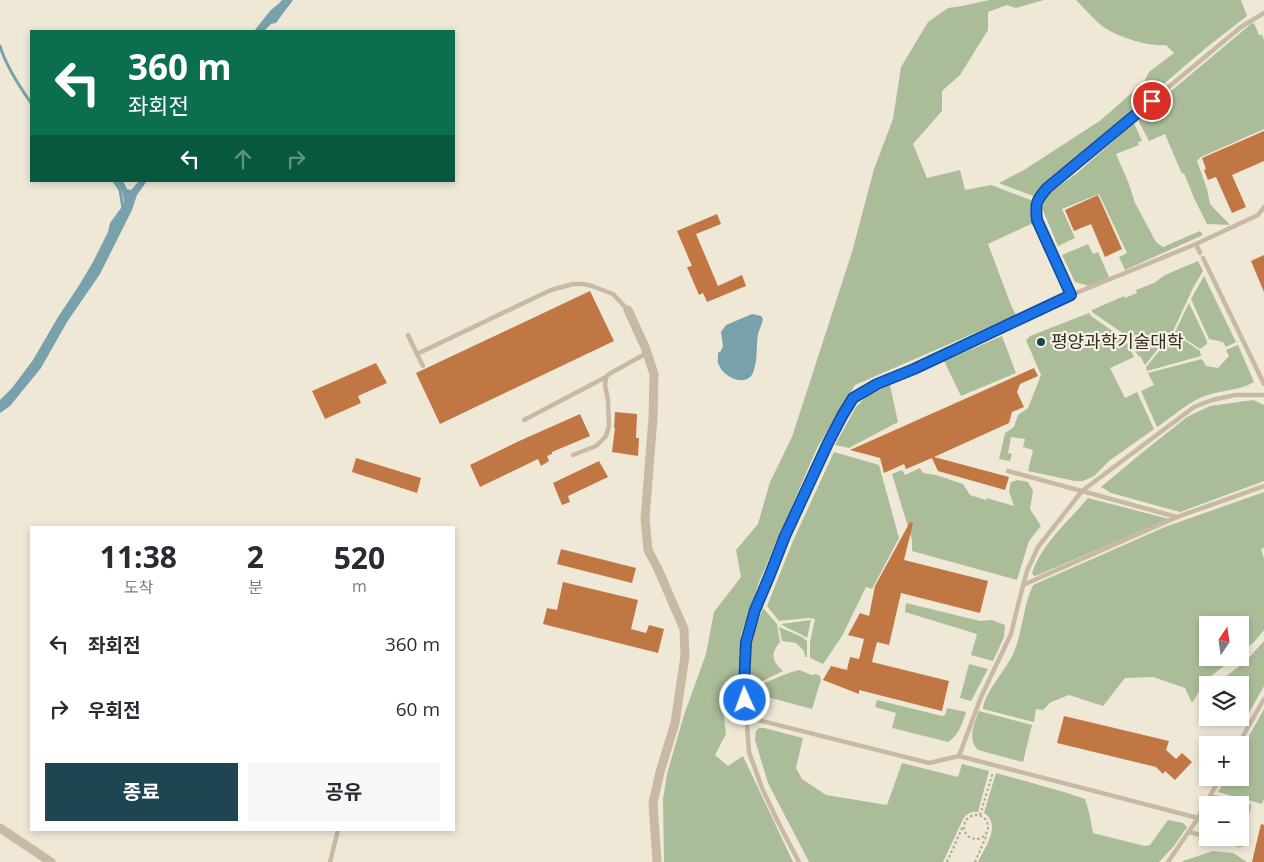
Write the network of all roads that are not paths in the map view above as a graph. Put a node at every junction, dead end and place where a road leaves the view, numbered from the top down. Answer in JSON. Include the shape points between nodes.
{"nodes":[{"id":1,"x":1264,"y":13,"type":"edge"},
{"id":2,"x":1264,"y":207,"type":"edge"},
{"id":3,"x":1196,"y":244,"type":"junction"},
{"id":4,"x":1071,"y":295,"type":"junction"},
{"id":5,"x":628,"y":310,"type":"joint"},
{"id":6,"x":408,"y":335,"type":"dead end"},
{"id":7,"x":647,"y":353,"type":"junction"},
{"id":8,"x":417,"y":354,"type":"junction"},
{"id":9,"x":422,"y":366,"type":"dead end"},
{"id":10,"x":606,"y":377,"type":"junction"},
{"id":11,"x":1264,"y":384,"type":"edge"},
{"id":12,"x":1264,"y":395,"type":"edge"},
{"id":13,"x":524,"y":420,"type":"dead end"},
{"id":14,"x":573,"y":455,"type":"dead end"},
{"id":15,"x":1008,"y":472,"type":"dead end"},
{"id":16,"x":1264,"y":486,"type":"edge"},
{"id":17,"x":1082,"y":491,"type":"junction"},
{"id":18,"x":1177,"y":518,"type":"junction"},
{"id":19,"x":1023,"y":585,"type":"junction"},
{"id":20,"x":1264,"y":699,"type":"edge"},
{"id":21,"x":746,"y":717,"type":"junction"},
{"id":22,"x":1243,"y":736,"type":"edge"},
{"id":23,"x":960,"y":756,"type":"junction"},
{"id":24,"x":1216,"y":786,"type":"edge"},
{"id":25,"x":1210,"y":796,"type":"edge"},
{"id":26,"x":1198,"y":818,"type":"joint"},
{"id":27,"x":0,"y":828,"type":"edge"},
{"id":28,"x":338,"y":831,"type":"edge"},
{"id":29,"x":1189,"y":832,"type":"junction"},
{"id":30,"x":1199,"y":834,"type":"edge"},
{"id":31,"x":51,"y":862,"type":"edge"},
{"id":32,"x":330,"y":862,"type":"edge"},
{"id":33,"x":656,"y":862,"type":"edge"},
{"id":34,"x":800,"y":862,"type":"edge"},
{"id":35,"x":1168,"y":862,"type":"edge"}],
"edges":[{"from":1,"to":4,"type":"lane","via":[[1241,26],[1039,196],[1035,206],[1037,220]]},
{"from":2,"to":3,"type":"lane","via":[[1258,216]]},
{"from":3,"to":4,"type":"lane"},
{"from":3,"to":11,"type":"lane"},
{"from":4,"to":21,"type":"lane","via":[[853,398],[828,443],[785,536],[755,610],[746,642]]},
{"from":5,"to":7,"type":"street"},
{"from":5,"to":8,"type":"lane","via":[[613,294],[592,286],[572,284],[551,290]]},
{"from":6,"to":8,"type":"lane"},
{"from":7,"to":10,"type":"lane"},
{"from":7,"to":33,"type":"street","via":[[654,374],[646,519],[648,550],[684,629],[685,656],[675,723],[653,803]]},
{"from":8,"to":9,"type":"lane"},
{"from":10,"to":13,"type":"lane"},
{"from":10,"to":14,"type":"lane","via":[[609,426],[606,436],[596,446]]},
{"from":12,"to":17,"type":"lane","via":[[1235,395],[1194,407]]},
{"from":15,"to":17,"type":"lane"},
{"from":16,"to":18,"type":"lane"},
{"from":17,"to":18,"type":"lane"},
{"from":17,"to":19,"type":"lane","via":[[1038,547]]},
{"from":18,"to":19,"type":"lane"},
{"from":19,"to":23,"type":"lane","via":[[1012,634],[981,697]]},
{"from":20,"to":22,"type":"lane"},
{"from":21,"to":23,"type":"lane","via":[[929,763]]},
{"from":21,"to":34,"type":"lane","via":[[749,752],[762,788]]},
{"from":23,"to":26,"type":"lane"},
{"from":24,"to":25,"type":"lane"},
{"from":26,"to":29,"type":"lane"},
{"from":27,"to":31,"type":"street"},
{"from":28,"to":32,"type":"lane"},
{"from":29,"to":30,"type":"lane"},
{"from":29,"to":35,"type":"lane"}]}
